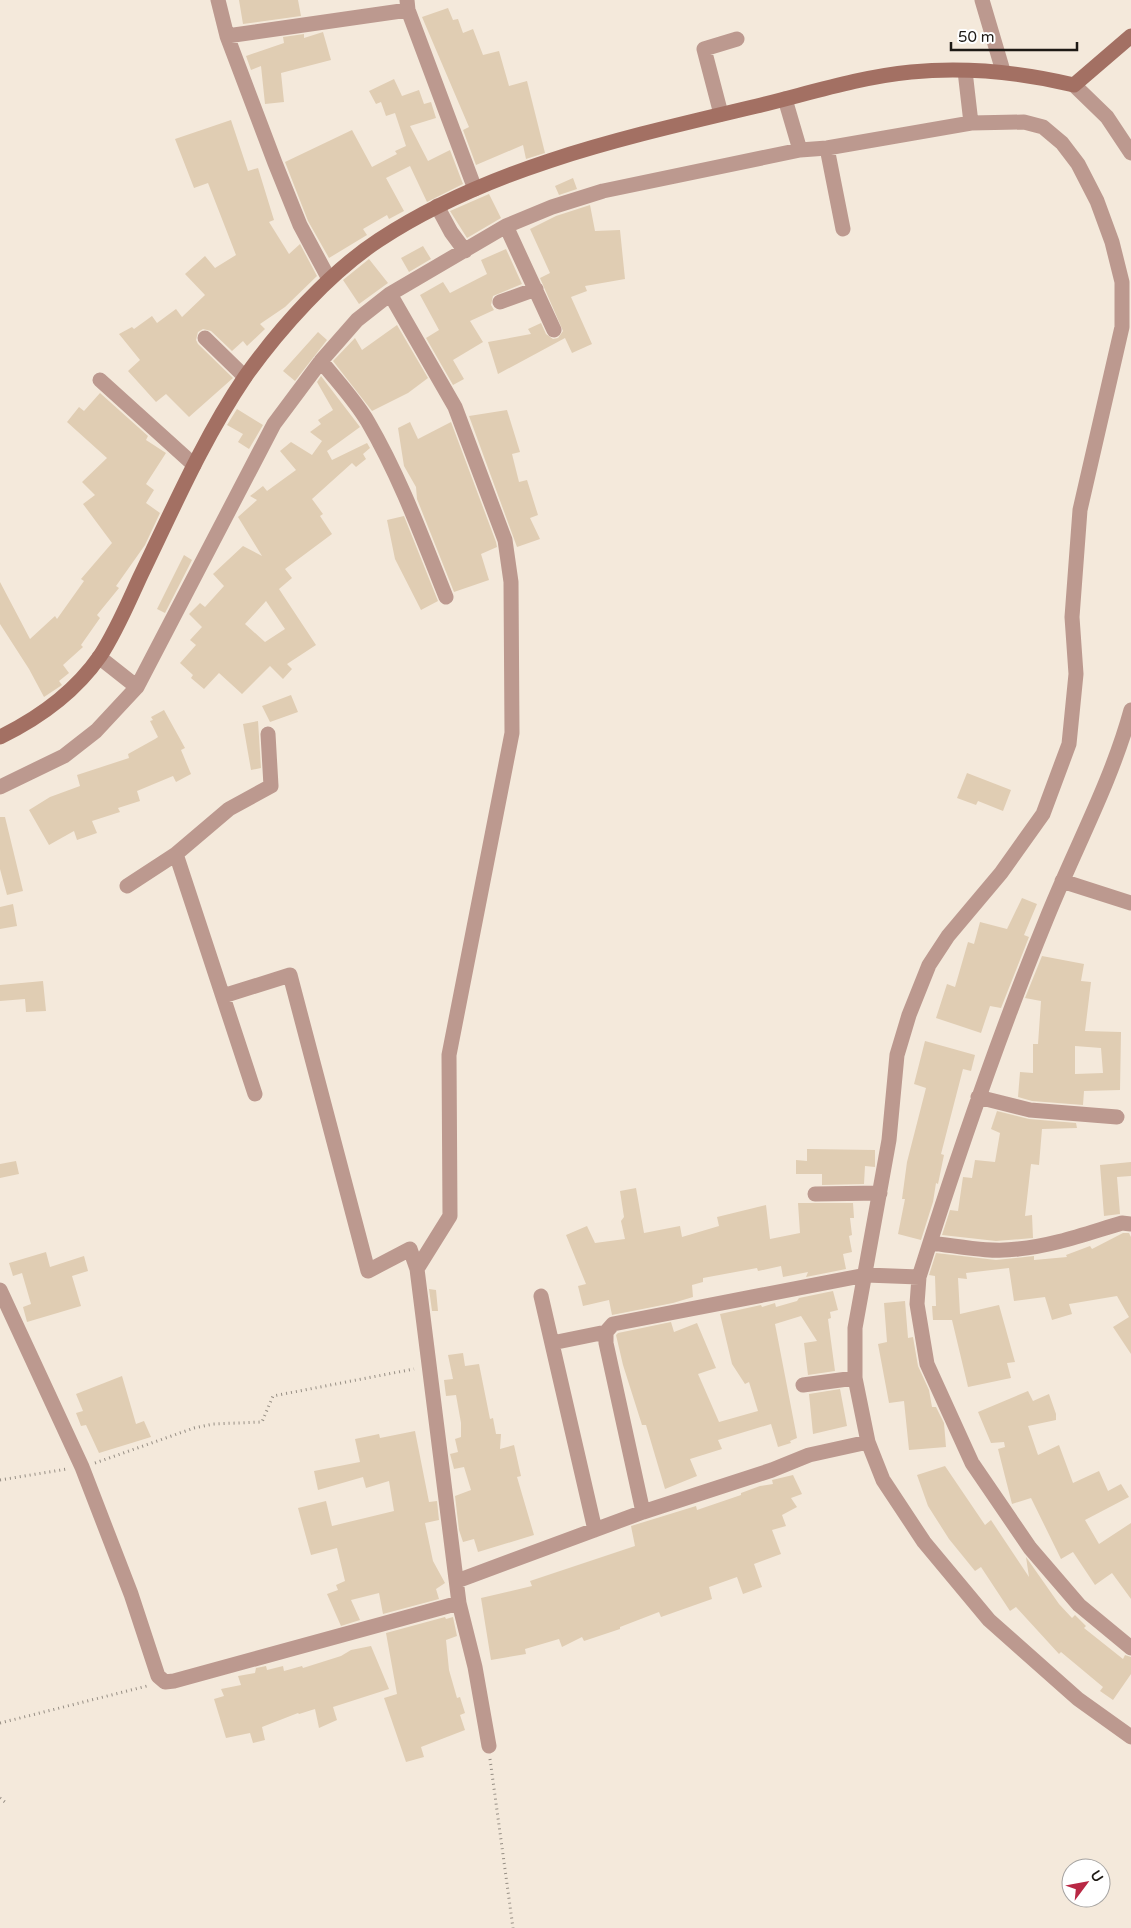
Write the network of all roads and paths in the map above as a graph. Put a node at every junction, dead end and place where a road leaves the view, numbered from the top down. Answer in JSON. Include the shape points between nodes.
{"nodes":[{"id":1,"x":218,"y":0,"type":"edge"},
{"id":2,"x":982,"y":0,"type":"edge"},
{"id":3,"x":407,"y":5,"type":"edge"},
{"id":4,"x":227,"y":36,"type":"junction"},
{"id":5,"x":1131,"y":36,"type":"edge"},
{"id":6,"x":737,"y":40,"type":"dead end"},
{"id":7,"x":1003,"y":71,"type":"junction"},
{"id":8,"x":966,"y":72,"type":"junction"},
{"id":9,"x":1074,"y":85,"type":"junction"},
{"id":10,"x":785,"y":99,"type":"junction"},
{"id":11,"x":721,"y":114,"type":"junction"},
{"id":12,"x":971,"y":122,"type":"junction"},
{"id":13,"x":827,"y":148,"type":"junction"},
{"id":14,"x":800,"y":150,"type":"junction"},
{"id":15,"x":1131,"y":153,"type":"edge"},
{"id":16,"x":475,"y":190,"type":"junction"},
{"id":17,"x":436,"y":206,"type":"junction"},
{"id":18,"x":506,"y":226,"type":"junction"},
{"id":19,"x":843,"y":228,"type":"dead end"},
{"id":20,"x":465,"y":251,"type":"junction"},
{"id":21,"x":328,"y":279,"type":"junction"},
{"id":22,"x":1126,"y":283,"type":"edge"},
{"id":23,"x":536,"y":289,"type":"junction"},
{"id":24,"x":390,"y":294,"type":"junction"},
{"id":25,"x":500,"y":302,"type":"dead end"},
{"id":26,"x":554,"y":330,"type":"dead end"},
{"id":27,"x":205,"y":338,"type":"dead end"},
{"id":28,"x":321,"y":361,"type":"junction"},
{"id":29,"x":245,"y":377,"type":"junction"},
{"id":30,"x":100,"y":380,"type":"dead end"},
{"id":31,"x":194,"y":464,"type":"junction"},
{"id":32,"x":446,"y":596,"type":"dead end"},
{"id":33,"x":105,"y":661,"type":"junction"},
{"id":34,"x":134,"y":684,"type":"junction"},
{"id":35,"x":1131,"y":710,"type":"edge"},
{"id":36,"x":268,"y":734,"type":"dead end"},
{"id":37,"x":0,"y":737,"type":"edge"},
{"id":38,"x":0,"y":787,"type":"edge"},
{"id":39,"x":176,"y":854,"type":"junction"},
{"id":40,"x":1062,"y":881,"type":"junction"},
{"id":41,"x":128,"y":886,"type":"dead end"},
{"id":42,"x":1131,"y":903,"type":"edge"},
{"id":43,"x":223,"y":996,"type":"junction"},
{"id":44,"x":256,"y":1094,"type":"dead end"},
{"id":45,"x":978,"y":1097,"type":"junction"},
{"id":46,"x":1117,"y":1116,"type":"dead end"},
{"id":47,"x":880,"y":1193,"type":"junction"},
{"id":48,"x":815,"y":1194,"type":"dead end"},
{"id":49,"x":1131,"y":1224,"type":"edge"},
{"id":50,"x":930,"y":1243,"type":"junction"},
{"id":51,"x":417,"y":1269,"type":"junction"},
{"id":52,"x":866,"y":1275,"type":"junction"},
{"id":53,"x":919,"y":1277,"type":"junction"},
{"id":54,"x":0,"y":1290,"type":"edge"},
{"id":55,"x":541,"y":1296,"type":"dead end"},
{"id":56,"x":606,"y":1332,"type":"junction"},
{"id":57,"x":552,"y":1343,"type":"junction"},
{"id":58,"x":429,"y":1366,"type":"junction"},
{"id":59,"x":855,"y":1378,"type":"junction"},
{"id":60,"x":803,"y":1385,"type":"dead end"},
{"id":61,"x":868,"y":1442,"type":"junction"},
{"id":62,"x":82,"y":1467,"type":"junction"},
{"id":63,"x":0,"y":1480,"type":"edge"},
{"id":64,"x":643,"y":1512,"type":"junction"},
{"id":65,"x":596,"y":1530,"type":"junction"},
{"id":66,"x":457,"y":1581,"type":"junction"},
{"id":67,"x":459,"y":1603,"type":"junction"},
{"id":68,"x":1131,"y":1648,"type":"edge"},
{"id":69,"x":165,"y":1682,"type":"junction"},
{"id":70,"x":0,"y":1723,"type":"edge"},
{"id":71,"x":1131,"y":1737,"type":"edge"},
{"id":72,"x":489,"y":1746,"type":"joint"},
{"id":73,"x":0,"y":1798,"type":"edge"},
{"id":74,"x":4,"y":1802,"type":"dead end"},
{"id":75,"x":512,"y":1928,"type":"edge"}],
"edges":[{"from":1,"to":4,"type":"street"},
{"from":2,"to":7,"type":"street"},
{"from":3,"to":4,"type":"street"},
{"from":3,"to":16,"type":"street"},
{"from":4,"to":21,"type":"street","via":[[300,225]]},
{"from":5,"to":9,"type":"street"},
{"from":6,"to":11,"type":"street","via":[[704,49]]},
{"from":7,"to":8,"type":"street"},
{"from":7,"to":9,"type":"street"},
{"from":8,"to":10,"type":"street","via":[[910,72]]},
{"from":8,"to":12,"type":"street"},
{"from":9,"to":15,"type":"street","via":[[1107,117]]},
{"from":10,"to":11,"type":"street"},
{"from":10,"to":14,"type":"street"},
{"from":11,"to":16,"type":"street","via":[[561,156]]},
{"from":12,"to":13,"type":"street"},
{"from":12,"to":22,"type":"street","via":[[1024,122],[1043,128],[1062,143],[1078,164],[1097,201]]},
{"from":13,"to":14,"type":"street"},
{"from":13,"to":19,"type":"street"},
{"from":14,"to":18,"type":"street","via":[[603,191]]},
{"from":16,"to":17,"type":"street"},
{"from":17,"to":20,"type":"street"},
{"from":17,"to":21,"type":"street","via":[[376,242]]},
{"from":18,"to":20,"type":"street"},
{"from":18,"to":23,"type":"street"},
{"from":20,"to":24,"type":"street"},
{"from":21,"to":29,"type":"street"},
{"from":22,"to":47,"type":"street","via":[[1122,327],[1080,510],[1072,617],[1076,674],[1070,744],[1043,814],[929,964],[897,1055]]},
{"from":23,"to":25,"type":"street"},
{"from":23,"to":26,"type":"street"},
{"from":24,"to":28,"type":"street","via":[[356,320]]},
{"from":24,"to":51,"type":"street","via":[[455,407],[505,540],[511,582],[512,733],[449,1054],[450,1216]]},
{"from":27,"to":29,"type":"street"},
{"from":28,"to":32,"type":"street","via":[[366,420],[384,453],[403,489]]},
{"from":28,"to":34,"type":"street","via":[[274,424]]},
{"from":29,"to":31,"type":"street"},
{"from":30,"to":31,"type":"street"},
{"from":31,"to":33,"type":"street","via":[[125,609]]},
{"from":33,"to":34,"type":"street"},
{"from":33,"to":37,"type":"street","via":[[58,702]]},
{"from":34,"to":38,"type":"street","via":[[96,731],[64,756]]},
{"from":35,"to":40,"type":"street","via":[[1120,750]]},
{"from":36,"to":39,"type":"street","via":[[271,786],[230,809]]},
{"from":39,"to":41,"type":"street"},
{"from":39,"to":43,"type":"street"},
{"from":40,"to":42,"type":"street"},
{"from":40,"to":45,"type":"street"},
{"from":43,"to":44,"type":"street"},
{"from":43,"to":51,"type":"street","via":[[290,975],[368,1271],[410,1249]]},
{"from":45,"to":46,"type":"street","via":[[1030,1110]]},
{"from":45,"to":50,"type":"street"},
{"from":47,"to":48,"type":"street"},
{"from":47,"to":52,"type":"street"},
{"from":49,"to":50,"type":"street","via":[[1122,1223],[1038,1247],[1016,1250]]},
{"from":50,"to":53,"type":"street"},
{"from":51,"to":58,"type":"street"},
{"from":52,"to":53,"type":"street"},
{"from":52,"to":56,"type":"street","via":[[622,1322],[613,1324]]},
{"from":52,"to":59,"type":"street","via":[[856,1328]]},
{"from":53,"to":68,"type":"street","via":[[917,1304],[927,1364],[972,1463],[1030,1548],[1080,1605]]},
{"from":54,"to":62,"type":"street"},
{"from":55,"to":57,"type":"street"},
{"from":56,"to":57,"type":"street"},
{"from":56,"to":64,"type":"street"},
{"from":57,"to":65,"type":"street"},
{"from":58,"to":62,"type":"path","via":[[273,1396],[262,1422],[194,1428]]},
{"from":58,"to":66,"type":"street"},
{"from":59,"to":60,"type":"street"},
{"from":59,"to":61,"type":"street"},
{"from":61,"to":64,"type":"street","via":[[809,1455]]},
{"from":61,"to":71,"type":"street","via":[[884,1480],[902,1510],[953,1579],[989,1620],[1078,1699]]},
{"from":62,"to":63,"type":"path"},
{"from":62,"to":69,"type":"street","via":[[131,1594],[158,1676]]},
{"from":64,"to":65,"type":"street"},
{"from":65,"to":66,"type":"street"},
{"from":66,"to":67,"type":"street"},
{"from":67,"to":69,"type":"street"},
{"from":67,"to":72,"type":"street","via":[[475,1667]]},
{"from":69,"to":70,"type":"path"},
{"from":72,"to":75,"type":"path"},
{"from":73,"to":74,"type":"path"}]}
